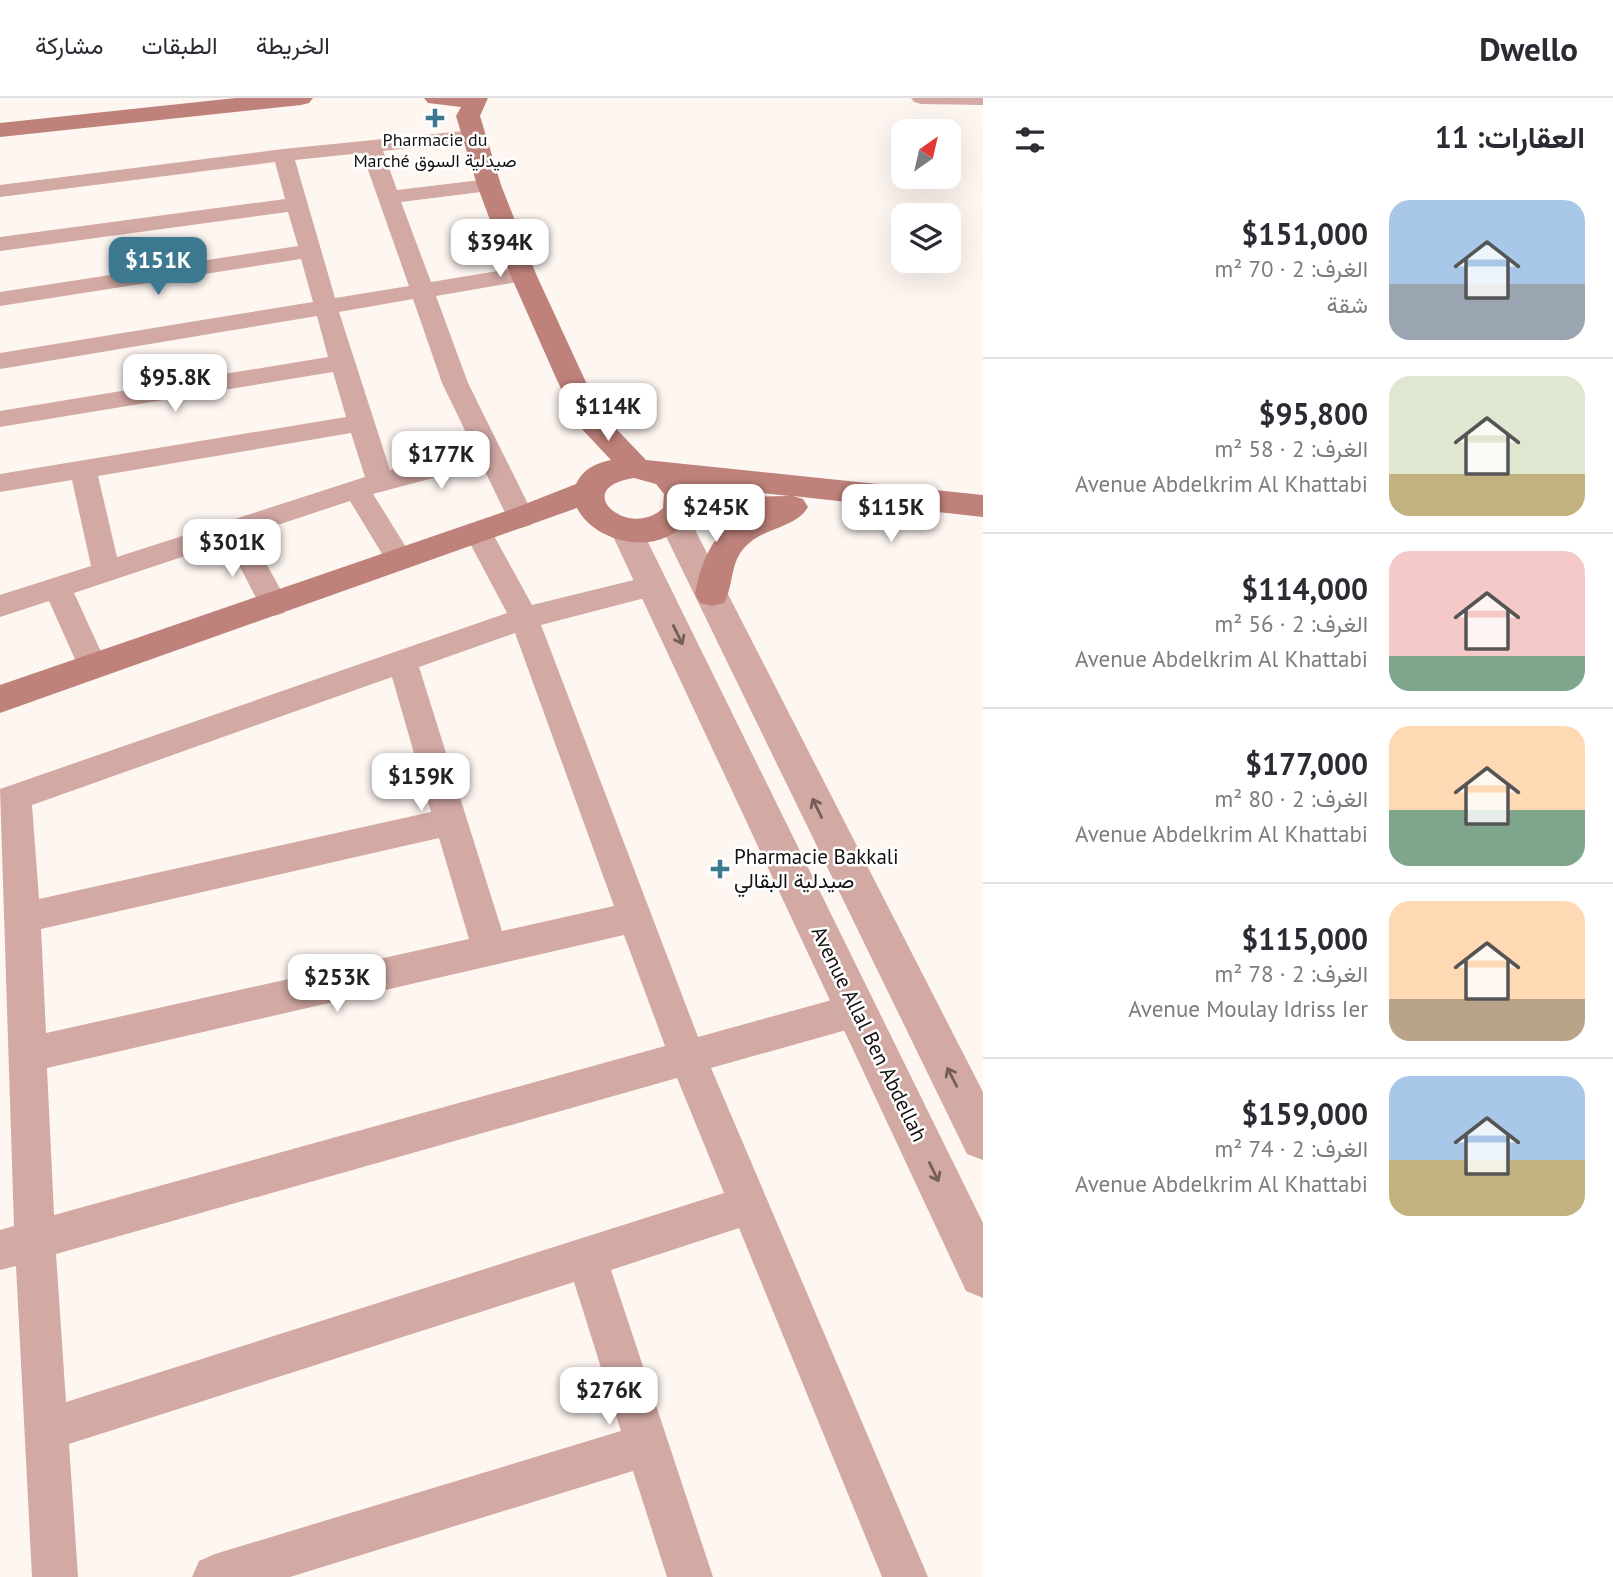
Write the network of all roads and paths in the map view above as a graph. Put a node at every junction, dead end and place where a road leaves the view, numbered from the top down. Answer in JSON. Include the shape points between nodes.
{"nodes":[{"id":1,"x":301,"y":98,"type":"edge"},
{"id":2,"x":921,"y":98,"type":"edge"},
{"id":3,"x":440,"y":99,"type":"edge"},
{"id":4,"x":983,"y":99,"type":"edge"},
{"id":5,"x":473,"y":112,"type":"edge"},
{"id":6,"x":0,"y":130,"type":"edge"},
{"id":7,"x":371,"y":148,"type":"junction"},
{"id":8,"x":283,"y":155,"type":"junction"},
{"id":9,"x":489,"y":185,"type":"junction"},
{"id":10,"x":0,"y":191,"type":"edge"},
{"id":11,"x":389,"y":197,"type":"junction"},
{"id":12,"x":296,"y":204,"type":"junction"},
{"id":13,"x":0,"y":244,"type":"edge"},
{"id":14,"x":310,"y":251,"type":"junction"},
{"id":15,"x":523,"y":274,"type":"junction"},
{"id":16,"x":422,"y":290,"type":"junction"},
{"id":17,"x":0,"y":299,"type":"edge"},
{"id":18,"x":326,"y":305,"type":"junction"},
{"id":19,"x":0,"y":361,"type":"edge"},
{"id":20,"x":342,"y":363,"type":"junction"},
{"id":21,"x":0,"y":419,"type":"edge"},
{"id":22,"x":590,"y":419,"type":"junction"},
{"id":23,"x":362,"y":423,"type":"junction"},
{"id":24,"x":490,"y":454,"type":"junction"},
{"id":25,"x":646,"y":469,"type":"junction"},
{"id":26,"x":83,"y":470,"type":"junction"},
{"id":27,"x":0,"y":483,"type":"edge"},
{"id":28,"x":593,"y":484,"type":"junction"},
{"id":29,"x":368,"y":486,"type":"junction"},
{"id":30,"x":983,"y":506,"type":"edge"},
{"id":31,"x":805,"y":508,"type":"junction"},
{"id":32,"x":676,"y":514,"type":"junction"},
{"id":33,"x":524,"y":517,"type":"junction"},
{"id":34,"x":616,"y":526,"type":"junction"},
{"id":35,"x":983,"y":528,"type":"edge"},
{"id":36,"x":234,"y":530,"type":"junction"},
{"id":37,"x":478,"y":532,"type":"junction"},
{"id":38,"x":400,"y":560,"type":"junction"},
{"id":39,"x":106,"y":571,"type":"junction"},
{"id":40,"x":654,"y":586,"type":"junction"},
{"id":41,"x":57,"y":587,"type":"junction"},
{"id":42,"x":712,"y":594,"type":"junction"},
{"id":43,"x":0,"y":598,"type":"edge"},
{"id":44,"x":274,"y":605,"type":"junction"},
{"id":45,"x":0,"y":606,"type":"edge"},
{"id":46,"x":524,"y":618,"type":"junction"},
{"id":47,"x":402,"y":661,"type":"junction"},
{"id":48,"x":93,"y":667,"type":"junction"},
{"id":49,"x":0,"y":699,"type":"edge"},
{"id":50,"x":8,"y":800,"type":"edge"},
{"id":51,"x":452,"y":821,"type":"junction"},
{"id":52,"x":635,"y":917,"type":"junction"},
{"id":53,"x":23,"y":918,"type":"junction"},
{"id":54,"x":490,"y":950,"type":"junction"},
{"id":55,"x":857,"y":1010,"type":"junction"},
{"id":56,"x":27,"y":1055,"type":"junction"},
{"id":57,"x":687,"y":1056,"type":"junction"},
{"id":58,"x":983,"y":1138,"type":"edge"},
{"id":59,"x":750,"y":1205,"type":"junction"},
{"id":60,"x":18,"y":1245,"type":"edge"},
{"id":61,"x":587,"y":1259,"type":"junction"},
{"id":62,"x":983,"y":1274,"type":"edge"},
{"id":63,"x":46,"y":1430,"type":"junction"},
{"id":64,"x":649,"y":1444,"type":"junction"},
{"id":65,"x":55,"y":1577,"type":"edge"},
{"id":66,"x":215,"y":1577,"type":"edge"},
{"id":67,"x":690,"y":1577,"type":"edge"},
{"id":68,"x":905,"y":1577,"type":"edge"}],
"edges":[{"from":1,"to":6,"type":"main road"},
{"from":2,"to":4,"type":"street"},
{"from":3,"to":5,"type":"main road"},
{"from":5,"to":7,"type":"street"},
{"from":5,"to":9,"type":"main road"},
{"from":7,"to":8,"type":"street"},
{"from":7,"to":11,"type":"street"},
{"from":8,"to":10,"type":"street"},
{"from":8,"to":12,"type":"street"},
{"from":9,"to":11,"type":"street"},
{"from":9,"to":15,"type":"main road"},
{"from":11,"to":16,"type":"street"},
{"from":12,"to":13,"type":"street"},
{"from":12,"to":14,"type":"street"},
{"from":14,"to":17,"type":"street"},
{"from":14,"to":18,"type":"street"},
{"from":15,"to":16,"type":"street"},
{"from":15,"to":22,"type":"main road"},
{"from":16,"to":18,"type":"street"},
{"from":16,"to":24,"type":"street","via":[[455,383]]},
{"from":18,"to":19,"type":"street"},
{"from":18,"to":20,"type":"street"},
{"from":20,"to":21,"type":"street"},
{"from":20,"to":23,"type":"street"},
{"from":22,"to":25,"type":"main road"},
{"from":22,"to":28,"type":"main road"},
{"from":23,"to":26,"type":"street"},
{"from":23,"to":29,"type":"street"},
{"from":24,"to":29,"type":"street"},
{"from":24,"to":33,"type":"street"},
{"from":25,"to":28,"type":"main road","via":[[615,468]]},
{"from":25,"to":30,"type":"main road"},
{"from":25,"to":32,"type":"main road","via":[[667,477],[679,492]]},
{"from":26,"to":27,"type":"street"},
{"from":26,"to":39,"type":"street"},
{"from":28,"to":33,"type":"main road"},
{"from":28,"to":34,"type":"main road","via":[[588,502],[594,513]]},
{"from":29,"to":36,"type":"street"},
{"from":29,"to":38,"type":"street"},
{"from":31,"to":32,"type":"main road","via":[[729,506]]},
{"from":31,"to":35,"type":"main road"},
{"from":31,"to":42,"type":"main road","via":[[768,517],[734,537],[720,557]]},
{"from":32,"to":34,"type":"main road","via":[[660,527],[644,531]]},
{"from":32,"to":42,"type":"street"},
{"from":33,"to":34,"type":"main road"},
{"from":33,"to":37,"type":"main road"},
{"from":34,"to":40,"type":"street","name":"Avenue Allal Ben Abdellah"},
{"from":36,"to":39,"type":"street"},
{"from":36,"to":44,"type":"street"},
{"from":37,"to":38,"type":"main road"},
{"from":37,"to":46,"type":"street"},
{"from":38,"to":44,"type":"main road"},
{"from":39,"to":41,"type":"street"},
{"from":40,"to":46,"type":"street"},
{"from":40,"to":55,"type":"street","name":"Avenue Allal Ben Abdellah","one_way":true},
{"from":41,"to":45,"type":"street"},
{"from":41,"to":48,"type":"street"},
{"from":58,"to":42,"type":"street","one_way":true},
{"from":43,"to":45,"type":"street"},
{"from":44,"to":48,"type":"main road"},
{"from":46,"to":47,"type":"street"},
{"from":46,"to":52,"type":"street"},
{"from":47,"to":50,"type":"street"},
{"from":47,"to":51,"type":"street"},
{"from":48,"to":49,"type":"main road"},
{"from":50,"to":53,"type":"street"},
{"from":51,"to":53,"type":"street"},
{"from":51,"to":54,"type":"street"},
{"from":52,"to":54,"type":"street"},
{"from":52,"to":57,"type":"street"},
{"from":53,"to":56,"type":"street"},
{"from":54,"to":56,"type":"street"},
{"from":55,"to":57,"type":"street"},
{"from":55,"to":62,"type":"street","name":"Avenue Allal Ben Abdellah","one_way":true},
{"from":56,"to":60,"type":"street"},
{"from":57,"to":59,"type":"street"},
{"from":57,"to":60,"type":"street"},
{"from":59,"to":61,"type":"street"},
{"from":59,"to":68,"type":"street"},
{"from":60,"to":63,"type":"street"},
{"from":61,"to":63,"type":"street"},
{"from":61,"to":64,"type":"street"},
{"from":63,"to":65,"type":"street"},
{"from":64,"to":66,"type":"street"},
{"from":64,"to":67,"type":"street"}]}
